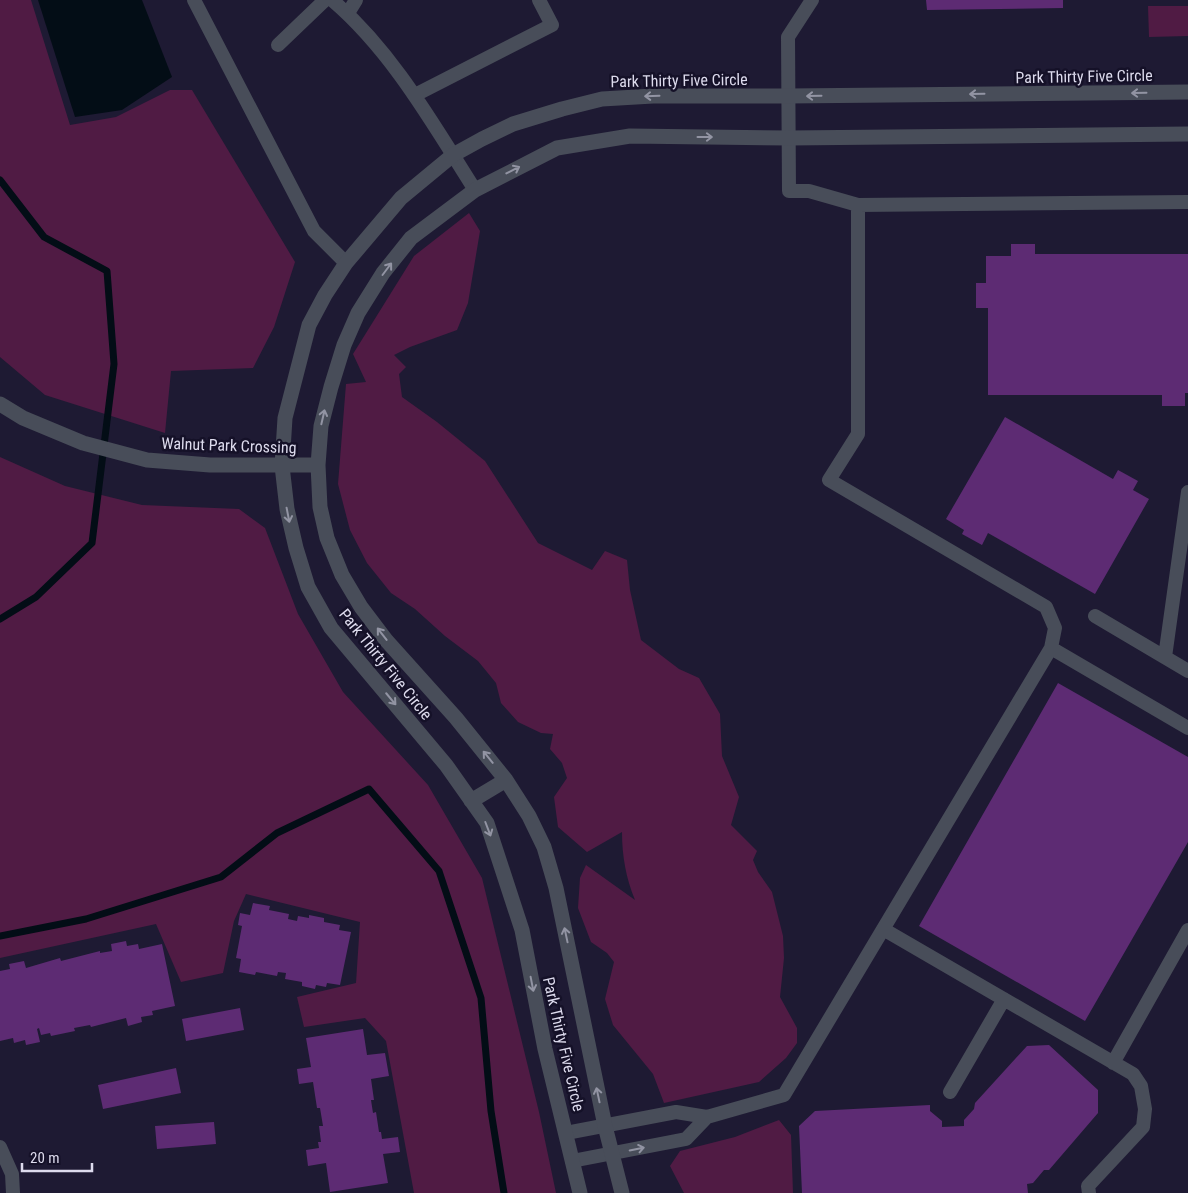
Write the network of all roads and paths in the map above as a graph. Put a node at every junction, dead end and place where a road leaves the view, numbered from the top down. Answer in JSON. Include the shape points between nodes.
{"nodes":[{"id":1,"x":194,"y":0,"type":"edge"},
{"id":2,"x":325,"y":0,"type":"edge"},
{"id":3,"x":332,"y":0,"type":"edge"},
{"id":4,"x":356,"y":0,"type":"edge"},
{"id":5,"x":539,"y":0,"type":"edge"},
{"id":6,"x":812,"y":0,"type":"edge"},
{"id":7,"x":348,"y":13,"type":"junction"},
{"id":8,"x":278,"y":45,"type":"dead end"},
{"id":9,"x":1188,"y":92,"type":"edge"},
{"id":10,"x":415,"y":95,"type":"junction"},
{"id":11,"x":788,"y":96,"type":"junction"},
{"id":12,"x":1188,"y":134,"type":"edge"},
{"id":13,"x":789,"y":138,"type":"junction"},
{"id":14,"x":453,"y":155,"type":"junction"},
{"id":15,"x":475,"y":190,"type":"junction"},
{"id":16,"x":1188,"y":202,"type":"edge"},
{"id":17,"x":858,"y":206,"type":"junction"},
{"id":18,"x":346,"y":263,"type":"junction"},
{"id":19,"x":0,"y":404,"type":"edge"},
{"id":20,"x":282,"y":466,"type":"junction"},
{"id":21,"x":318,"y":466,"type":"junction"},
{"id":22,"x":1188,"y":492,"type":"edge"},
{"id":23,"x":1095,"y":616,"type":"dead end"},
{"id":24,"x":1051,"y":648,"type":"junction"},
{"id":25,"x":1165,"y":657,"type":"junction"},
{"id":26,"x":1188,"y":671,"type":"edge"},
{"id":27,"x":1188,"y":728,"type":"edge"},
{"id":28,"x":506,"y":780,"type":"junction"},
{"id":29,"x":471,"y":801,"type":"junction"},
{"id":30,"x":883,"y":929,"type":"junction"},
{"id":31,"x":1188,"y":930,"type":"edge"},
{"id":32,"x":1004,"y":999,"type":"junction"},
{"id":33,"x":1113,"y":1063,"type":"junction"},
{"id":34,"x":950,"y":1092,"type":"dead end"},
{"id":35,"x":707,"y":1117,"type":"junction"},
{"id":36,"x":605,"y":1126,"type":"junction"},
{"id":37,"x":566,"y":1133,"type":"junction"},
{"id":38,"x":0,"y":1147,"type":"edge"},
{"id":39,"x":611,"y":1154,"type":"junction"},
{"id":40,"x":572,"y":1161,"type":"junction"},
{"id":41,"x":13,"y":1193,"type":"edge"},
{"id":42,"x":580,"y":1193,"type":"edge"},
{"id":43,"x":622,"y":1193,"type":"edge"},
{"id":44,"x":1089,"y":1193,"type":"edge"}],
"edges":[{"from":1,"to":18,"type":"lane","via":[[314,230]]},
{"from":2,"to":8,"type":"lane"},
{"from":3,"to":7,"type":"lane"},
{"from":4,"to":7,"type":"lane"},
{"from":5,"to":10,"type":"lane","via":[[552,25]]},
{"from":6,"to":11,"type":"lane","via":[[788,37]]},
{"from":7,"to":10,"type":"lane"},
{"from":9,"to":11,"type":"street","name":"Park Thirty Five Circle","one_way":true},
{"from":10,"to":14,"type":"lane"},
{"from":11,"to":13,"type":"lane"},
{"from":11,"to":14,"type":"street","name":"Park Thirty Five Circle","one_way":true,"via":[[602,99],[513,124]]},
{"from":12,"to":13,"type":"street","name":"Park Thirty Five Circle"},
{"from":15,"to":13,"type":"street","name":"Park Thirty Five Circle","one_way":true,"via":[[557,148],[630,136]]},
{"from":13,"to":17,"type":"lane","via":[[789,191],[809,191]]},
{"from":14,"to":15,"type":"lane"},
{"from":14,"to":18,"type":"street","name":"Park Thirty Five Circle","via":[[401,198]]},
{"from":21,"to":15,"type":"street","name":"Park Thirty Five Circle","one_way":true,"via":[[321,426],[331,387],[358,313],[383,273],[411,238]]},
{"from":16,"to":17,"type":"lane"},
{"from":17,"to":24,"type":"lane","via":[[858,434],[829,480],[1046,607],[1055,628]]},
{"from":18,"to":20,"type":"street","name":"Park Thirty Five Circle","via":[[309,325],[286,418]]},
{"from":19,"to":20,"type":"street","name":"Walnut Park Crossing","via":[[23,418],[83,443],[147,460],[210,466]]},
{"from":20,"to":21,"type":"street","name":"Walnut Park Crossing"},
{"from":20,"to":29,"type":"street","name":"Park Thirty Five Circle","one_way":true,"via":[[296,548],[308,587],[331,628],[446,765]]},
{"from":28,"to":21,"type":"street","name":"Park Thirty Five Circle","one_way":true,"via":[[361,607],[342,575],[327,538],[320,507]]},
{"from":22,"to":25,"type":"lane"},
{"from":23,"to":25,"type":"lane"},
{"from":24,"to":27,"type":"lane"},
{"from":24,"to":30,"type":"lane"},
{"from":25,"to":26,"type":"lane"},
{"from":28,"to":29,"type":"street"},
{"from":36,"to":28,"type":"street","name":"Park Thirty Five Circle","one_way":true,"via":[[556,888],[544,847]]},
{"from":29,"to":37,"type":"street","name":"Park Thirty Five Circle","one_way":true,"via":[[487,823],[522,930],[545,1049]]},
{"from":30,"to":32,"type":"lane"},
{"from":30,"to":35,"type":"lane","via":[[784,1095]]},
{"from":31,"to":33,"type":"lane"},
{"from":32,"to":33,"type":"lane"},
{"from":32,"to":34,"type":"lane"},
{"from":33,"to":44,"type":"lane","via":[[1133,1074],[1141,1086],[1145,1108],[1143,1127],[1088,1186]]},
{"from":35,"to":36,"type":"lane","via":[[676,1112]]},
{"from":39,"to":35,"type":"lane","one_way":true,"via":[[686,1139]]},
{"from":36,"to":37,"type":"lane"},
{"from":36,"to":39,"type":"street","name":"Park Thirty Five Circle"},
{"from":37,"to":40,"type":"street","name":"Park Thirty Five Circle"},
{"from":38,"to":41,"type":"lane","via":[[12,1174]]},
{"from":39,"to":40,"type":"lane"},
{"from":39,"to":43,"type":"street","name":"Park Thirty Five Circle"},
{"from":40,"to":42,"type":"street","name":"Park Thirty Five Circle"}]}
